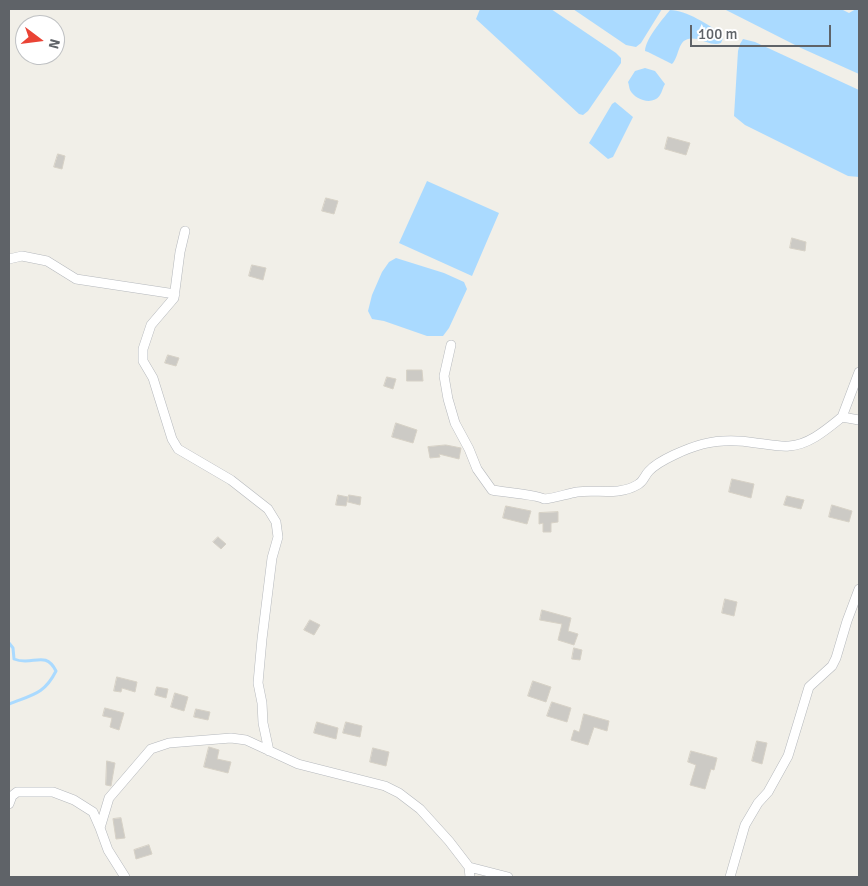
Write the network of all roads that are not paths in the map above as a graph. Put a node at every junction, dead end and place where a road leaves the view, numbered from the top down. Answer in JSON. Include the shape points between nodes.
{"nodes":[{"id":1,"x":185,"y":231,"type":"dead end"},
{"id":2,"x":9,"y":259,"type":"edge"},
{"id":3,"x":174,"y":294,"type":"junction"},
{"id":4,"x":452,"y":345,"type":"dead end"},
{"id":5,"x":859,"y":372,"type":"edge"},
{"id":6,"x":842,"y":417,"type":"junction"},
{"id":7,"x":859,"y":420,"type":"edge"},
{"id":8,"x":859,"y":589,"type":"edge"},
{"id":9,"x":269,"y":751,"type":"junction"},
{"id":10,"x":9,"y":804,"type":"edge"},
{"id":11,"x":100,"y":828,"type":"junction"},
{"id":12,"x":469,"y":867,"type":"junction"},
{"id":13,"x":125,"y":877,"type":"edge"},
{"id":14,"x":470,"y":877,"type":"edge"},
{"id":15,"x":508,"y":877,"type":"edge"},
{"id":16,"x":730,"y":877,"type":"edge"}],
"edges":[{"from":1,"to":3,"type":"street"},
{"from":2,"to":3,"type":"street","via":[[22,256],[47,261],[76,279]]},
{"from":3,"to":9,"type":"street","via":[[151,325],[143,361],[153,378],[172,439],[178,449],[230,480],[268,509],[276,522],[278,537],[272,558],[258,683]]},
{"from":4,"to":6,"type":"street","via":[[444,376],[448,399],[455,423],[477,470],[492,490],[544,499],[579,492],[620,491],[636,486],[658,464],[702,444],[723,441],[790,446],[813,438]]},
{"from":5,"to":6,"type":"street"},
{"from":6,"to":7,"type":"street"},
{"from":8,"to":16,"type":"street","via":[[836,658],[832,666],[809,687],[788,756],[745,825]]},
{"from":9,"to":11,"type":"street","via":[[246,740],[231,738],[169,743],[151,749],[109,798]]},
{"from":9,"to":12,"type":"street","via":[[298,764],[399,792],[420,808]]},
{"from":10,"to":11,"type":"street","via":[[17,792],[53,792],[93,812]]},
{"from":11,"to":13,"type":"street","via":[[108,850]]},
{"from":12,"to":14,"type":"street"},
{"from":12,"to":15,"type":"street"}]}
